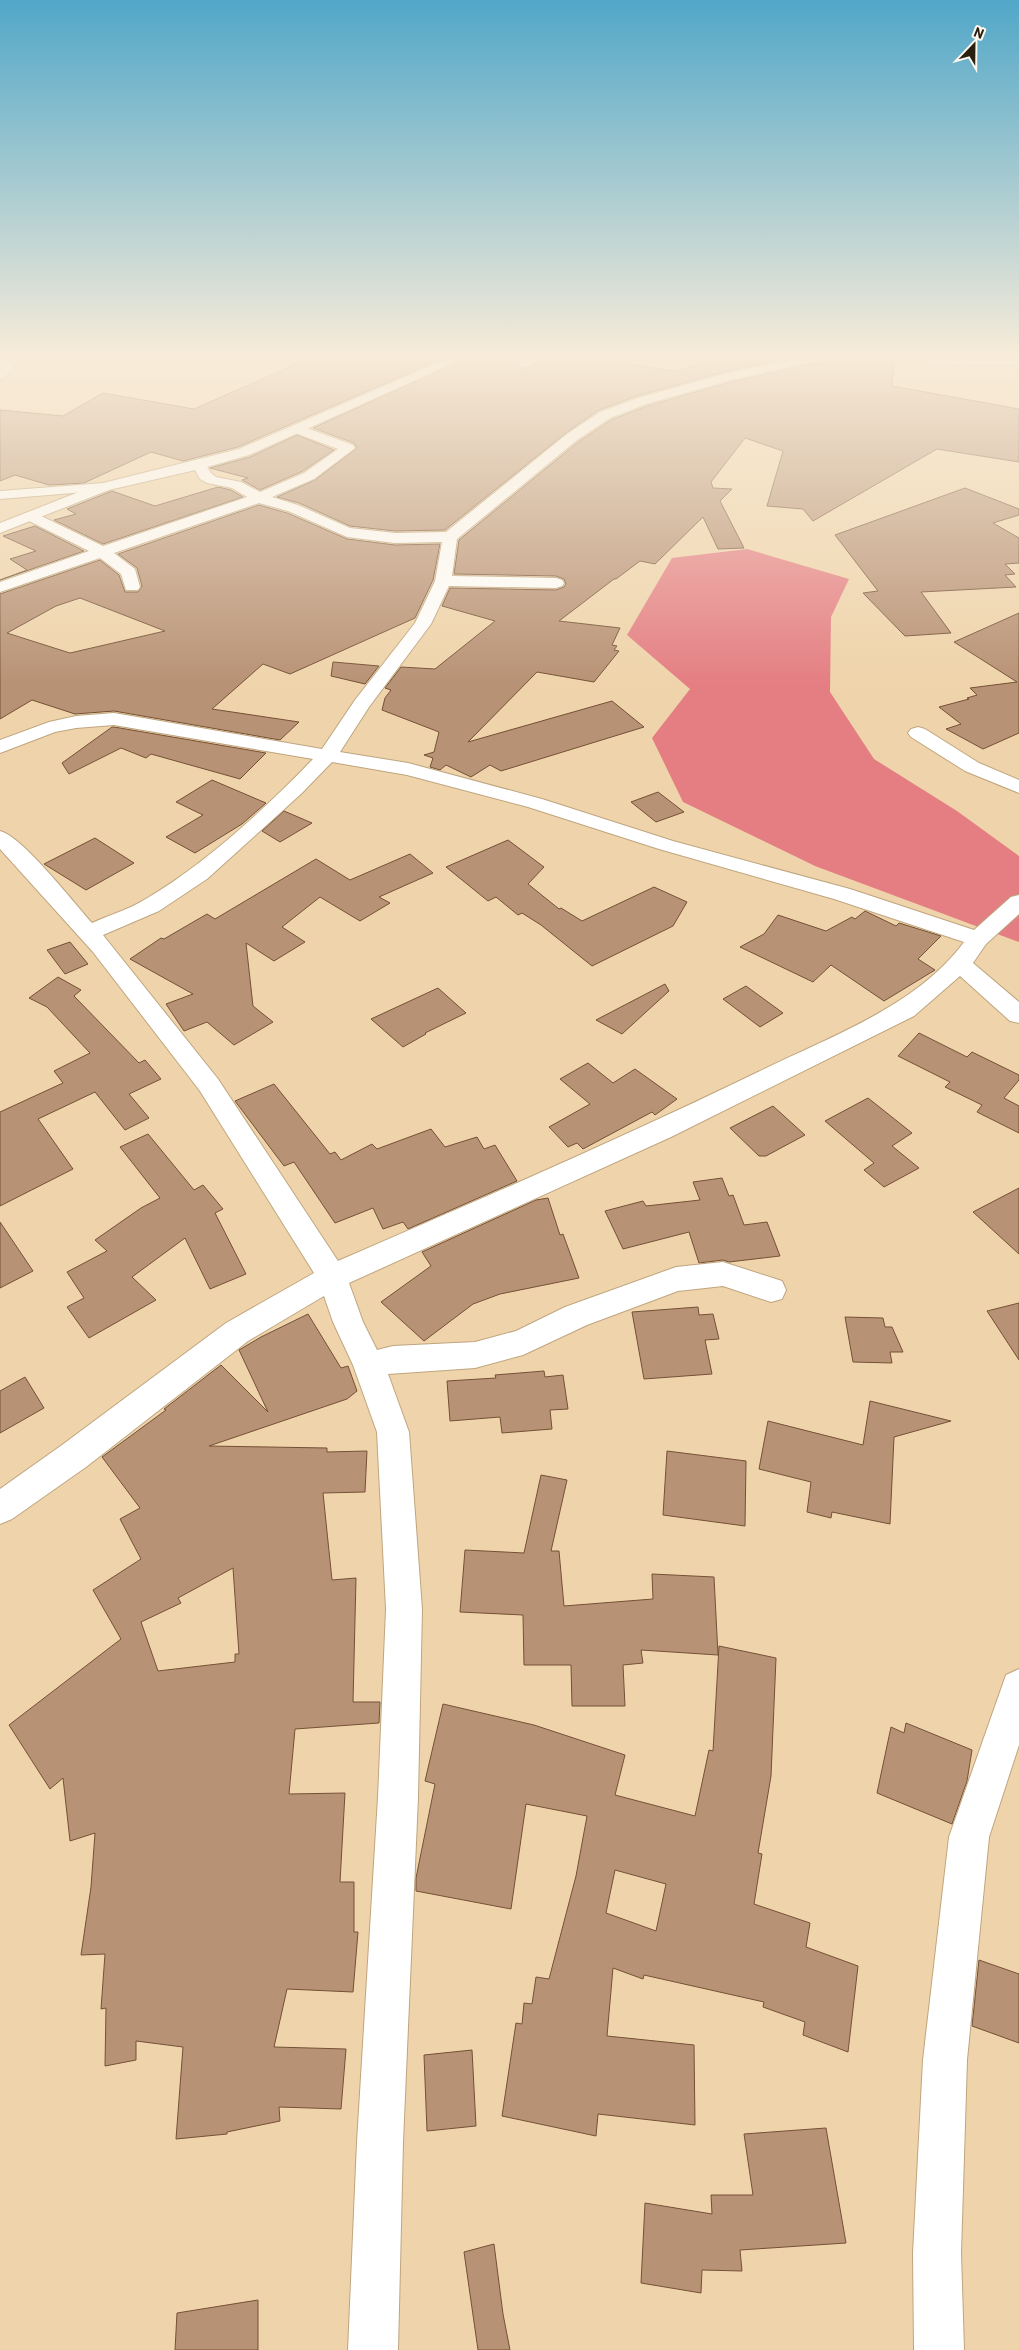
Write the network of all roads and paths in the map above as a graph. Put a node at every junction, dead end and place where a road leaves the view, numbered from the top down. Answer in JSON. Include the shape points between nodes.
{"nodes":[{"id":1,"x":199,"y":465,"type":"joint"},
{"id":2,"x":325,"y":465,"type":"edge"},
{"id":3,"x":539,"y":465,"type":"edge"},
{"id":4,"x":104,"y":487,"type":"junction"},
{"id":5,"x":0,"y":495,"type":"edge"},
{"id":6,"x":259,"y":498,"type":"junction"},
{"id":7,"x":30,"y":516,"type":"junction"},
{"id":8,"x":0,"y":528,"type":"edge"},
{"id":9,"x":450,"y":537,"type":"junction"},
{"id":10,"x":102,"y":552,"type":"junction"},
{"id":11,"x":443,"y":581,"type":"junction"},
{"id":12,"x":556,"y":583,"type":"dead end"},
{"id":13,"x":0,"y":586,"type":"edge"},
{"id":14,"x":132,"y":587,"type":"dead end"},
{"id":15,"x":918,"y":733,"type":"dead end"},
{"id":16,"x":0,"y":747,"type":"edge"},
{"id":17,"x":327,"y":756,"type":"junction"},
{"id":18,"x":1019,"y":787,"type":"edge"},
{"id":19,"x":0,"y":837,"type":"edge"},
{"id":20,"x":1019,"y":902,"type":"edge"},
{"id":21,"x":87,"y":933,"type":"junction"},
{"id":22,"x":978,"y":939,"type":"junction"},
{"id":23,"x":960,"y":964,"type":"junction"},
{"id":24,"x":1019,"y":1015,"type":"edge"},
{"id":25,"x":332,"y":1277,"type":"junction"},
{"id":26,"x":772,"y":1290,"type":"dead end"},
{"id":27,"x":368,"y":1365,"type":"junction"},
{"id":28,"x":0,"y":1508,"type":"edge"},
{"id":29,"x":1019,"y":1688,"type":"edge"},
{"id":30,"x":373,"y":2350,"type":"edge"},
{"id":31,"x":939,"y":2350,"type":"edge"}],
"edges":[{"from":1,"to":4,"type":"street"},
{"from":1,"to":6,"type":"street","via":[[205,476],[236,485]]},
{"from":2,"to":6,"type":"street","via":[[309,476]]},
{"from":3,"to":9,"type":"street"},
{"from":4,"to":5,"type":"street"},
{"from":4,"to":7,"type":"street"},
{"from":6,"to":9,"type":"street","via":[[294,508],[347,532],[396,538]]},
{"from":6,"to":10,"type":"street"},
{"from":7,"to":8,"type":"street"},
{"from":7,"to":10,"type":"street"},
{"from":9,"to":11,"type":"street"},
{"from":10,"to":13,"type":"street"},
{"from":10,"to":14,"type":"street","via":[[129,572]]},
{"from":11,"to":12,"type":"street"},
{"from":11,"to":17,"type":"street","via":[[423,624]]},
{"from":15,"to":18,"type":"street","via":[[972,767]]},
{"from":16,"to":17,"type":"street","via":[[49,728],[114,719]]},
{"from":17,"to":21,"type":"street","via":[[295,789],[199,874],[151,906]]},
{"from":17,"to":22,"type":"street","via":[[408,769],[536,803],[666,845],[842,894]]},
{"from":19,"to":21,"type":"street"},
{"from":20,"to":22,"type":"street"},
{"from":21,"to":25,"type":"street","via":[[173,1036],[209,1085]]},
{"from":22,"to":23,"type":"street"},
{"from":23,"to":24,"type":"street"},
{"from":23,"to":25,"type":"street","via":[[905,1010],[804,1061],[575,1170]]},
{"from":25,"to":27,"type":"street"},
{"from":25,"to":28,"type":"street","via":[[237,1332]]},
{"from":26,"to":27,"type":"street","via":[[723,1274],[676,1279],[576,1316],[524,1342],[475,1355],[393,1359]]},
{"from":27,"to":30,"type":"street","via":[[392,1432],[404,1609]]},
{"from":29,"to":31,"type":"street","via":[[969,1837],[945,2060],[937,2253]]}]}
